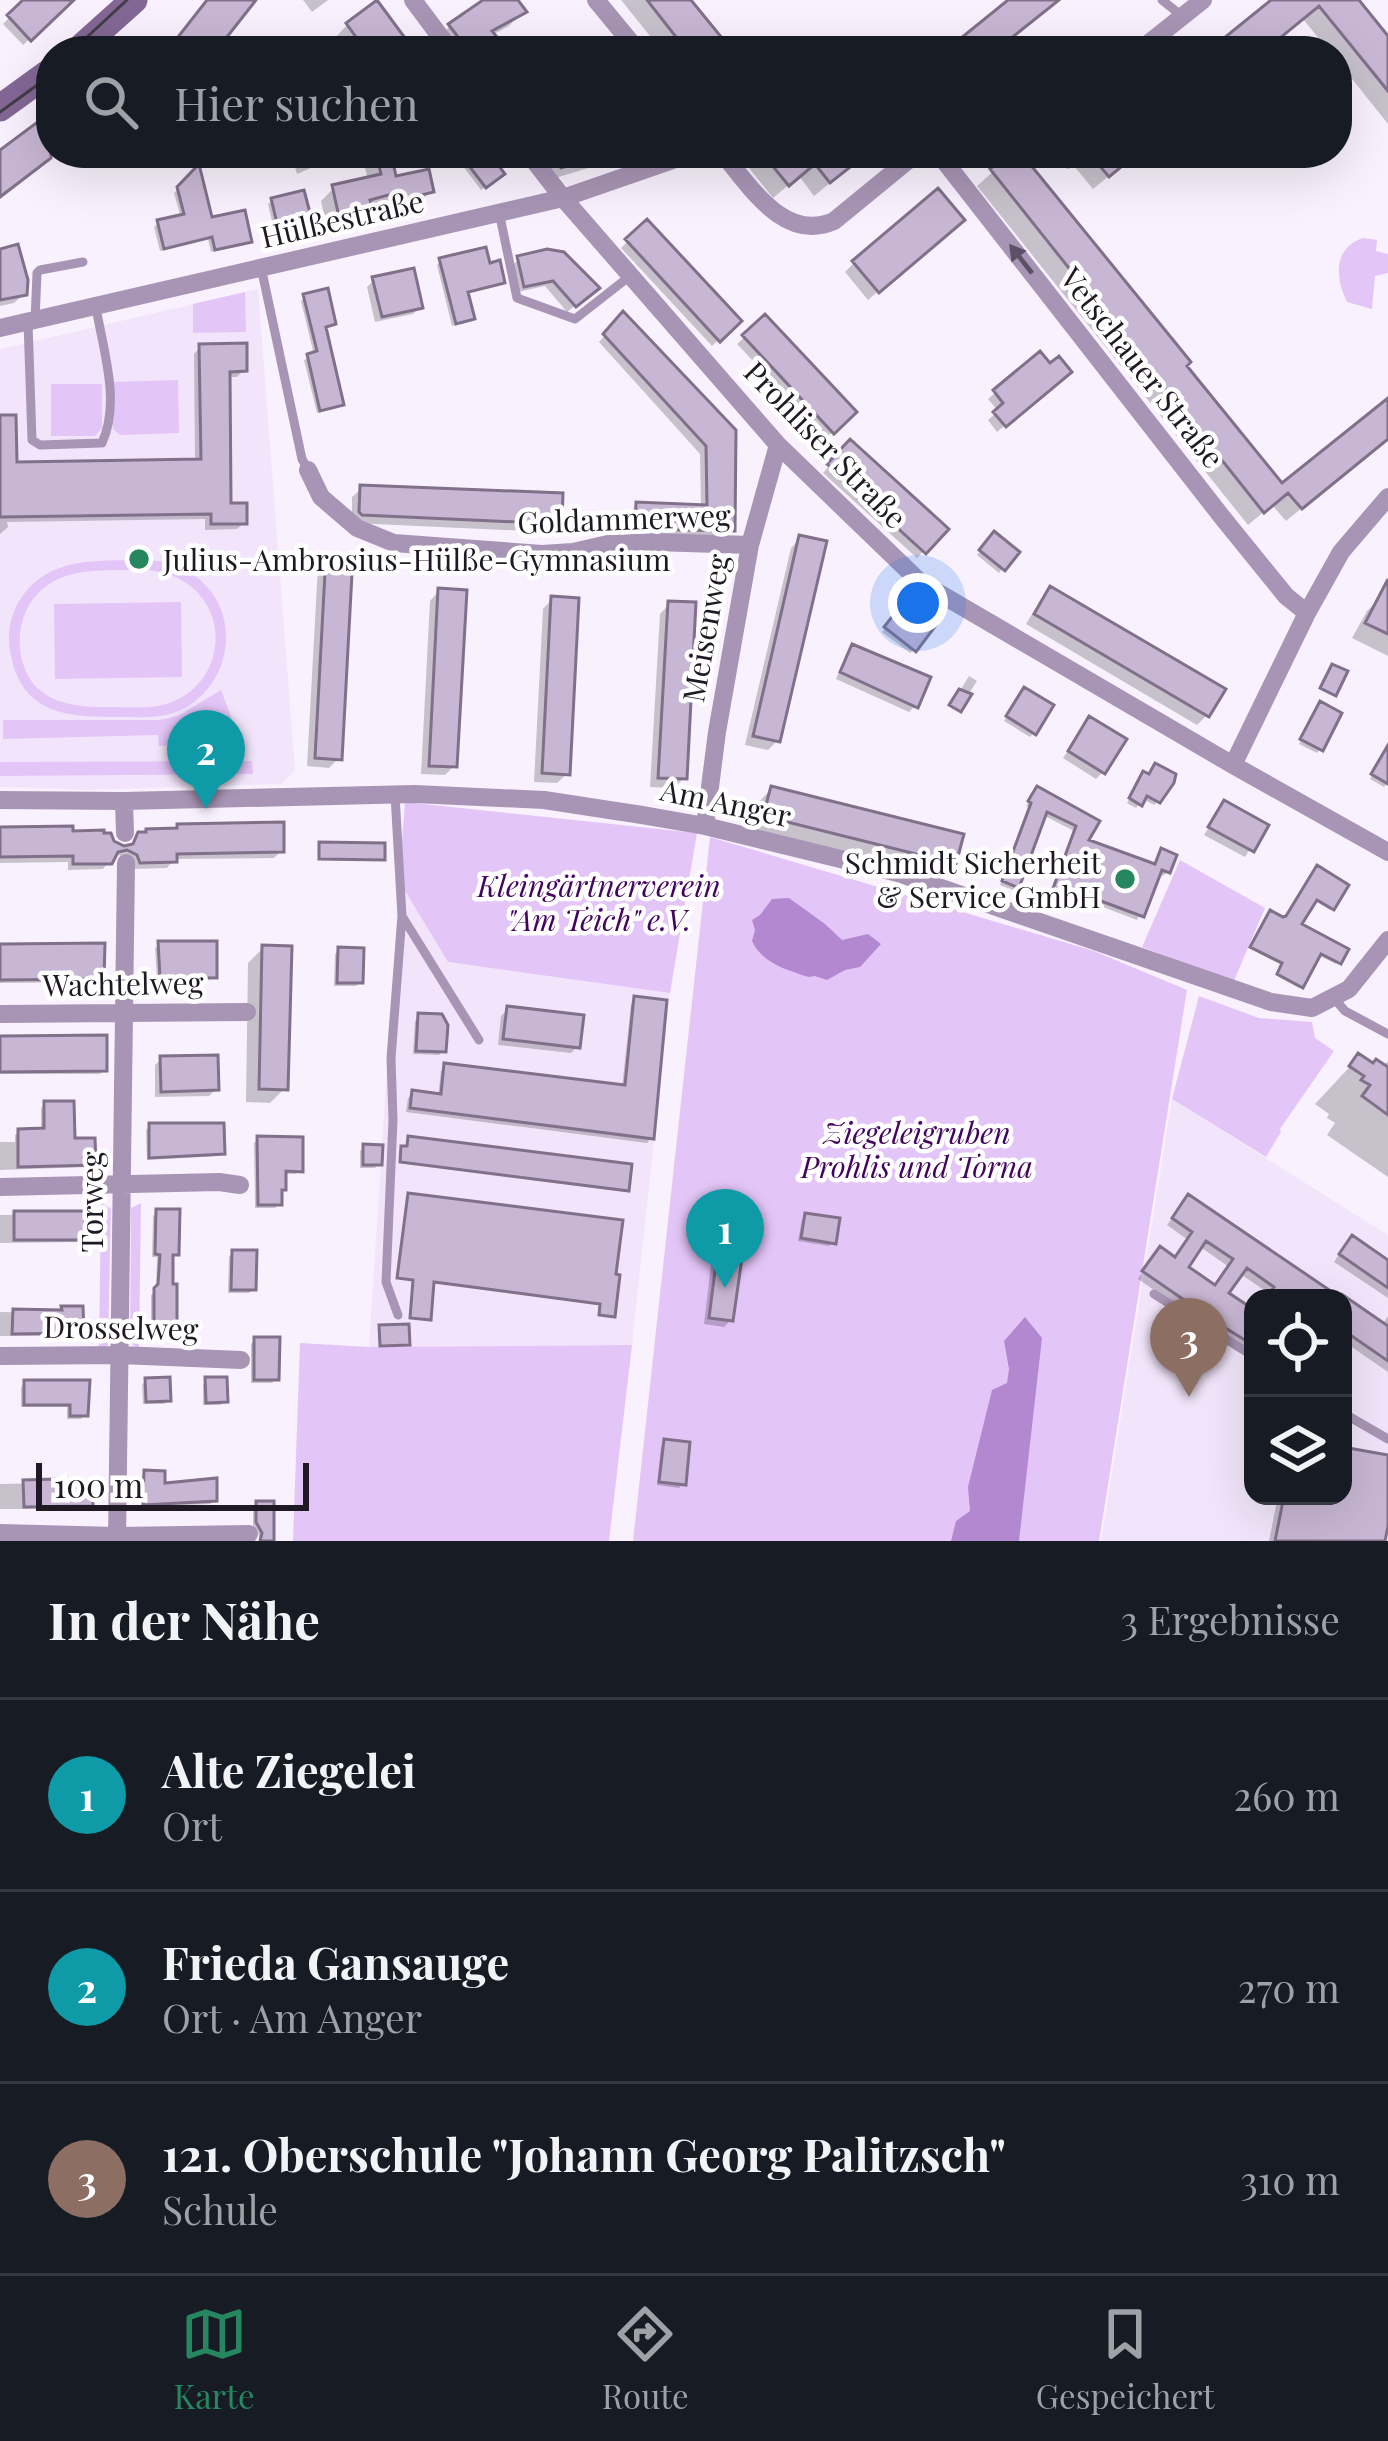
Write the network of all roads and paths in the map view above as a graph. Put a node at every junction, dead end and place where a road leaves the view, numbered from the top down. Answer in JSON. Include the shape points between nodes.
{"nodes":[{"id":1,"x":134,"y":0,"type":"edge"},
{"id":2,"x":413,"y":0,"type":"edge"},
{"id":3,"x":596,"y":0,"type":"edge"},
{"id":4,"x":1162,"y":0,"type":"edge"},
{"id":5,"x":1203,"y":0,"type":"edge"},
{"id":6,"x":1182,"y":16,"type":"junction"},
{"id":7,"x":94,"y":36,"type":"edge"},
{"id":8,"x":440,"y":36,"type":"edge"},
{"id":9,"x":626,"y":36,"type":"edge"},
{"id":10,"x":1157,"y":36,"type":"edge"},
{"id":11,"x":36,"y":82,"type":"edge"},
{"id":12,"x":0,"y":108,"type":"edge"},
{"id":13,"x":539,"y":168,"type":"edge"},
{"id":14,"x":649,"y":168,"type":"edge"},
{"id":15,"x":736,"y":168,"type":"edge"},
{"id":16,"x":899,"y":168,"type":"edge"},
{"id":17,"x":950,"y":168,"type":"edge"},
{"id":18,"x":562,"y":198,"type":"junction"},
{"id":19,"x":499,"y":212,"type":"junction"},
{"id":20,"x":82,"y":262,"type":"dead end"},
{"id":21,"x":261,"y":267,"type":"junction"},
{"id":22,"x":630,"y":276,"type":"junction"},
{"id":23,"x":96,"y":307,"type":"junction"},
{"id":24,"x":32,"y":321,"type":"junction"},
{"id":25,"x":0,"y":328,"type":"edge"},
{"id":26,"x":778,"y":445,"type":"junction"},
{"id":27,"x":308,"y":470,"type":"joint"},
{"id":28,"x":1388,"y":497,"type":"edge"},
{"id":29,"x":750,"y":545,"type":"junction"},
{"id":30,"x":1307,"y":613,"type":"junction"},
{"id":31,"x":1233,"y":765,"type":"junction"},
{"id":32,"x":395,"y":795,"type":"junction"},
{"id":33,"x":0,"y":800,"type":"edge"},
{"id":34,"x":124,"y":800,"type":"junction"},
{"id":35,"x":704,"y":826,"type":"junction"},
{"id":36,"x":124,"y":833,"type":"dead end"},
{"id":37,"x":1388,"y":852,"type":"edge"},
{"id":38,"x":126,"y":863,"type":"dead end"},
{"id":39,"x":402,"y":916,"type":"junction"},
{"id":40,"x":1388,"y":940,"type":"edge"},
{"id":41,"x":1333,"y":997,"type":"junction"},
{"id":42,"x":124,"y":1012,"type":"junction"},
{"id":43,"x":247,"y":1012,"type":"dead end"},
{"id":44,"x":0,"y":1015,"type":"edge"},
{"id":45,"x":1388,"y":1034,"type":"edge"},
{"id":46,"x":479,"y":1040,"type":"dead end"},
{"id":47,"x":120,"y":1184,"type":"junction"},
{"id":48,"x":240,"y":1185,"type":"dead end"},
{"id":49,"x":0,"y":1187,"type":"edge"},
{"id":50,"x":1154,"y":1294,"type":"dead end"},
{"id":51,"x":398,"y":1315,"type":"dead end"},
{"id":52,"x":1244,"y":1350,"type":"edge"},
{"id":53,"x":120,"y":1355,"type":"junction"},
{"id":54,"x":0,"y":1356,"type":"edge"},
{"id":55,"x":241,"y":1360,"type":"dead end"},
{"id":56,"x":1352,"y":1418,"type":"edge"},
{"id":57,"x":1388,"y":1439,"type":"edge"},
{"id":58,"x":0,"y":1533,"type":"edge"},
{"id":59,"x":250,"y":1534,"type":"dead end"},
{"id":60,"x":117,"y":1539,"type":"edge"}],
"edges":[{"from":1,"to":7,"type":"street"},
{"from":2,"to":8,"type":"street"},
{"from":3,"to":9,"type":"street"},
{"from":4,"to":6,"type":"lane"},
{"from":5,"to":6,"type":"street"},
{"from":6,"to":10,"type":"street"},
{"from":11,"to":12,"type":"street"},
{"from":13,"to":18,"type":"street","name":"Prohliser Straße"},
{"from":14,"to":18,"type":"street","name":"Hülßestraße"},
{"from":15,"to":16,"type":"street","via":[[782,219],[820,227]]},
{"from":30,"to":17,"type":"street","name":"Vetschauer Straße","one_way":true,"via":[[1222,517]]},
{"from":18,"to":19,"type":"street","name":"Hülßestraße"},
{"from":18,"to":22,"type":"street","name":"Prohliser Straße"},
{"from":19,"to":21,"type":"street","name":"Hülßestraße"},
{"from":19,"to":22,"type":"lane","via":[[517,298],[575,319]]},
{"from":20,"to":24,"type":"lane","via":[[37,273]]},
{"from":21,"to":23,"type":"street","name":"Hülßestraße"},
{"from":21,"to":27,"type":"lane","name":"Goldammerweg"},
{"from":22,"to":26,"type":"street","name":"Prohliser Straße"},
{"from":23,"to":24,"type":"street","name":"Hülßestraße"},
{"from":23,"to":24,"type":"lane","via":[[110,390],[102,443],[32,440]]},
{"from":24,"to":25,"type":"street","name":"Hülßestraße"},
{"from":26,"to":29,"type":"street","name":"Meisenweg"},
{"from":26,"to":31,"type":"street","name":"Prohliser Straße","via":[[920,582]]},
{"from":27,"to":29,"type":"street","name":"Goldammerweg","via":[[339,513],[394,543],[542,554],[608,544]]},
{"from":28,"to":30,"type":"street","via":[[1350,538]]},
{"from":29,"to":35,"type":"street","name":"Meisenweg"},
{"from":30,"to":31,"type":"street"},
{"from":31,"to":37,"type":"street","name":"Prohliser Straße"},
{"from":32,"to":34,"type":"street","name":"Am Anger"},
{"from":32,"to":35,"type":"street","name":"Am Anger","via":[[544,800]]},
{"from":32,"to":39,"type":"lane"},
{"from":33,"to":34,"type":"street","name":"Am Anger"},
{"from":34,"to":36,"type":"street"},
{"from":35,"to":41,"type":"street","name":"Am Anger","via":[[898,874],[1270,1002],[1312,1008]]},
{"from":38,"to":42,"type":"street","name":"Torweg"},
{"from":39,"to":46,"type":"lane"},
{"from":39,"to":51,"type":"lane","via":[[386,1282]]},
{"from":40,"to":41,"type":"street"},
{"from":41,"to":45,"type":"lane"},
{"from":42,"to":43,"type":"street","name":"Wachtelweg"},
{"from":42,"to":44,"type":"street","name":"Wachtelweg"},
{"from":42,"to":47,"type":"street","name":"Torweg"},
{"from":47,"to":48,"type":"street"},
{"from":47,"to":49,"type":"street"},
{"from":47,"to":53,"type":"street","name":"Torweg"},
{"from":50,"to":52,"type":"lane"},
{"from":53,"to":54,"type":"street","name":"Drosselweg"},
{"from":53,"to":55,"type":"street","name":"Drosselweg"},
{"from":53,"to":60,"type":"street","name":"Torweg"},
{"from":56,"to":57,"type":"lane"},
{"from":58,"to":60,"type":"street"},
{"from":59,"to":60,"type":"street"}]}
